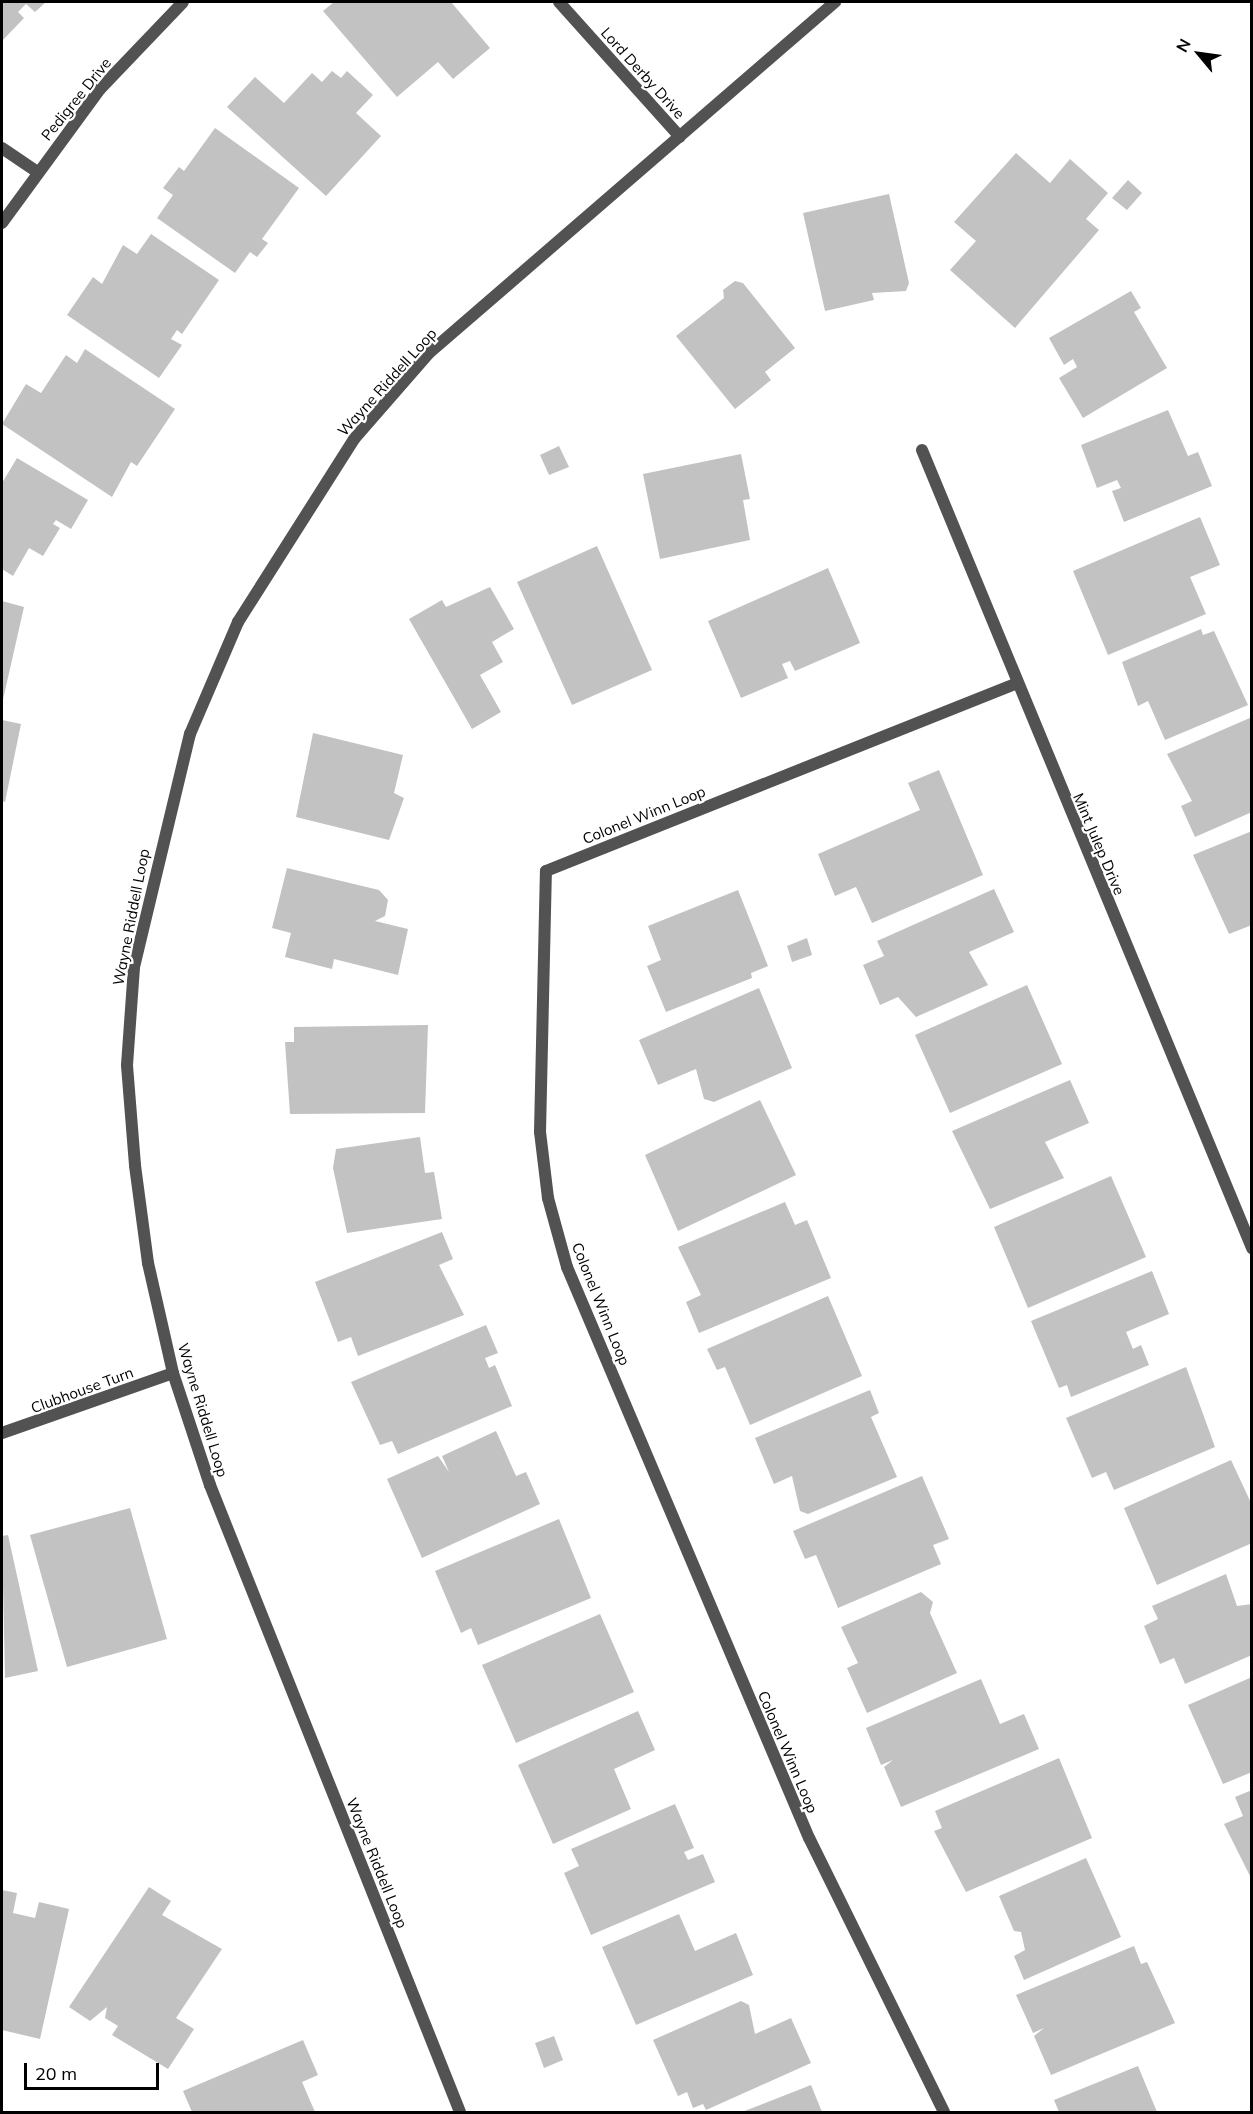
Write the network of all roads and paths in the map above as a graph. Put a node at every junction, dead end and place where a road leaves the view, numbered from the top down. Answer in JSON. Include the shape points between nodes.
{"nodes":[{"id":1,"x":183,"y":2,"type":"edge"},
{"id":2,"x":559,"y":2,"type":"edge"},
{"id":3,"x":835,"y":2,"type":"edge"},
{"id":4,"x":680,"y":137,"type":"junction"},
{"id":5,"x":2,"y":148,"type":"edge"},
{"id":6,"x":36,"y":171,"type":"junction"},
{"id":7,"x":2,"y":223,"type":"edge"},
{"id":8,"x":922,"y":450,"type":"dead end"},
{"id":9,"x":1015,"y":684,"type":"junction"},
{"id":10,"x":1251,"y":1248,"type":"edge"},
{"id":11,"x":173,"y":1373,"type":"junction"},
{"id":12,"x":2,"y":1433,"type":"edge"},
{"id":13,"x":460,"y":2112,"type":"edge"},
{"id":14,"x":944,"y":2112,"type":"edge"}],
"edges":[{"from":1,"to":6,"type":"street","name":"Pedigree Drive","via":[[100,89]]},
{"from":2,"to":4,"type":"street","name":"Lord Derby Drive"},
{"from":3,"to":4,"type":"street","name":"Wayne Riddell Loop"},
{"from":4,"to":11,"type":"street","name":"Wayne Riddell Loop","via":[[429,353],[354,439],[238,621],[190,734],[134,967],[127,1065],[148,1263]]},
{"from":5,"to":6,"type":"street"},
{"from":6,"to":7,"type":"street","name":"Pedigree Drive"},
{"from":8,"to":9,"type":"street","name":"Mint Julep Drive"},
{"from":9,"to":10,"type":"street","name":"Mint Julep Drive"},
{"from":9,"to":14,"type":"street","name":"Colonel Winn Loop","via":[[546,871],[540,1132],[548,1198],[567,1267],[809,1838]]},
{"from":11,"to":12,"type":"street","name":"Clubhouse Turn"},
{"from":11,"to":13,"type":"street","name":"Wayne Riddell Loop","via":[[210,1485]]}]}
